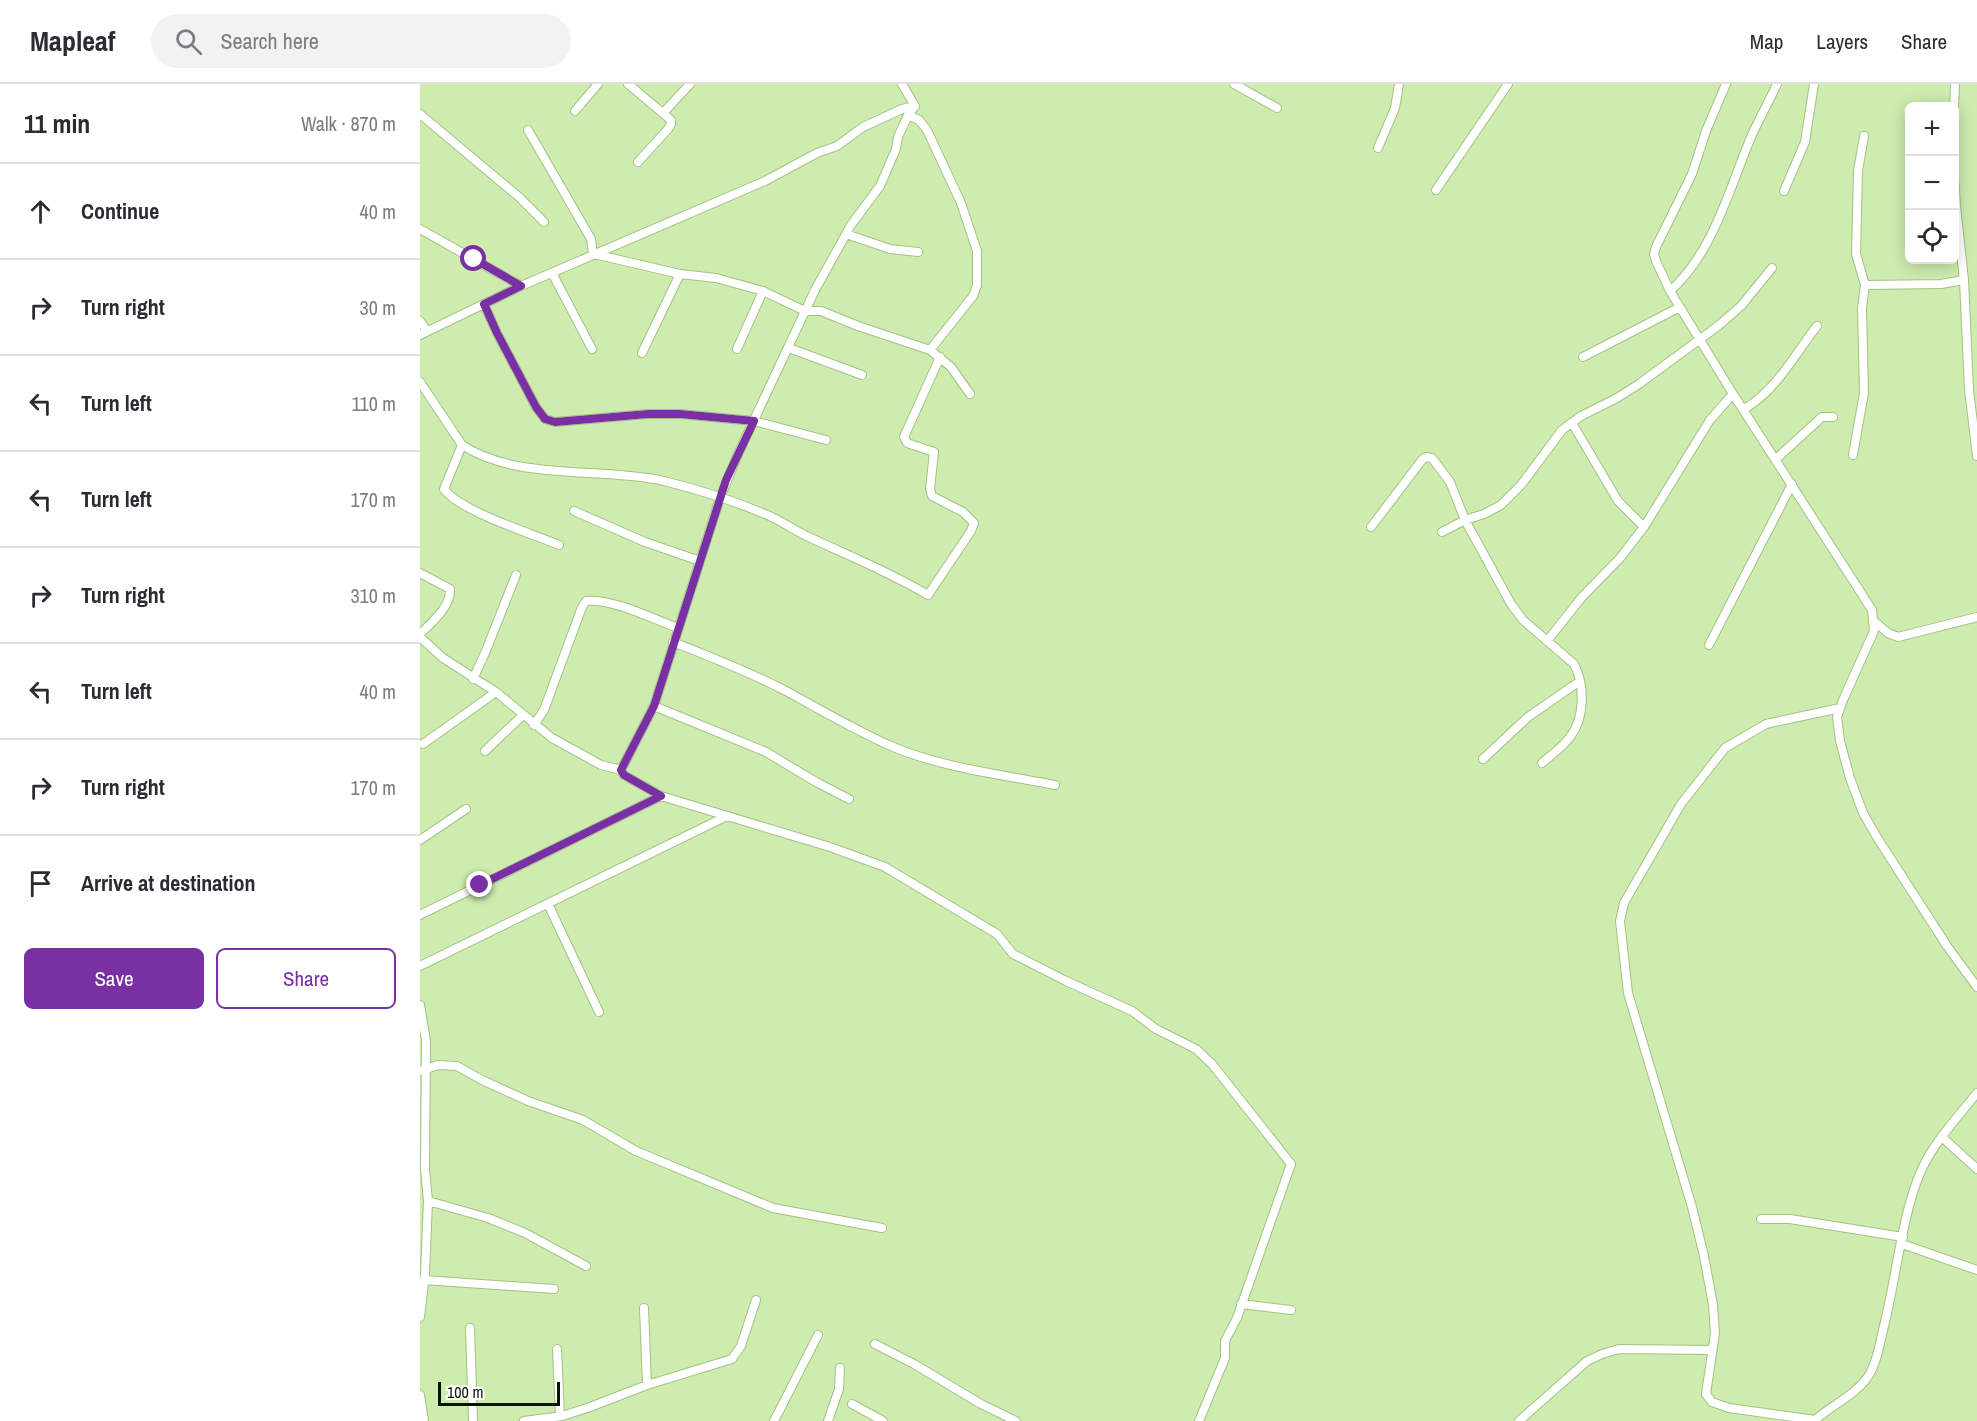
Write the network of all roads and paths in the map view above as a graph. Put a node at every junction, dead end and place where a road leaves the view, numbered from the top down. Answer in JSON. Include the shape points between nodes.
{"nodes":[{"id":1,"x":598,"y":84,"type":"edge"},
{"id":2,"x":628,"y":84,"type":"edge"},
{"id":3,"x":690,"y":84,"type":"edge"},
{"id":4,"x":902,"y":84,"type":"edge"},
{"id":5,"x":1234,"y":84,"type":"edge"},
{"id":6,"x":1399,"y":84,"type":"edge"},
{"id":7,"x":1508,"y":84,"type":"edge"},
{"id":8,"x":1726,"y":84,"type":"edge"},
{"id":9,"x":1777,"y":84,"type":"edge"},
{"id":10,"x":1814,"y":84,"type":"edge"},
{"id":11,"x":1955,"y":84,"type":"edge"},
{"id":12,"x":1954,"y":102,"type":"edge"},
{"id":13,"x":915,"y":106,"type":"junction"},
{"id":14,"x":1277,"y":108,"type":"dead end"},
{"id":15,"x":575,"y":111,"type":"dead end"},
{"id":16,"x":663,"y":113,"type":"junction"},
{"id":17,"x":420,"y":114,"type":"edge"},
{"id":18,"x":908,"y":114,"type":"junction"},
{"id":19,"x":528,"y":130,"type":"dead end"},
{"id":20,"x":1864,"y":136,"type":"dead end"},
{"id":21,"x":1378,"y":148,"type":"dead end"},
{"id":22,"x":638,"y":162,"type":"dead end"},
{"id":23,"x":1436,"y":190,"type":"dead end"},
{"id":24,"x":1785,"y":191,"type":"dead end"},
{"id":25,"x":1956,"y":210,"type":"edge"},
{"id":26,"x":544,"y":222,"type":"dead end"},
{"id":27,"x":420,"y":229,"type":"edge"},
{"id":28,"x":846,"y":234,"type":"junction"},
{"id":29,"x":918,"y":252,"type":"dead end"},
{"id":30,"x":592,"y":254,"type":"junction"},
{"id":31,"x":1772,"y":268,"type":"dead end"},
{"id":32,"x":552,"y":273,"type":"junction"},
{"id":33,"x":680,"y":274,"type":"junction"},
{"id":34,"x":1964,"y":280,"type":"junction"},
{"id":35,"x":1865,"y":285,"type":"junction"},
{"id":36,"x":521,"y":286,"type":"junction"},
{"id":37,"x":763,"y":291,"type":"junction"},
{"id":38,"x":1670,"y":291,"type":"junction"},
{"id":39,"x":484,"y":304,"type":"junction"},
{"id":40,"x":1680,"y":307,"type":"junction"},
{"id":41,"x":805,"y":311,"type":"junction"},
{"id":42,"x":420,"y":321,"type":"edge"},
{"id":43,"x":1816,"y":326,"type":"dead end"},
{"id":44,"x":424,"y":333,"type":"edge"},
{"id":45,"x":1700,"y":340,"type":"junction"},
{"id":46,"x":789,"y":348,"type":"junction"},
{"id":47,"x":592,"y":349,"type":"dead end"},
{"id":48,"x":737,"y":349,"type":"dead end"},
{"id":49,"x":930,"y":350,"type":"junction"},
{"id":50,"x":642,"y":353,"type":"dead end"},
{"id":51,"x":940,"y":357,"type":"junction"},
{"id":52,"x":1584,"y":357,"type":"dead end"},
{"id":53,"x":862,"y":375,"type":"dead end"},
{"id":54,"x":420,"y":382,"type":"edge"},
{"id":55,"x":970,"y":394,"type":"dead end"},
{"id":56,"x":1733,"y":394,"type":"junction"},
{"id":57,"x":1744,"y":409,"type":"junction"},
{"id":58,"x":1833,"y":417,"type":"dead end"},
{"id":59,"x":754,"y":421,"type":"junction"},
{"id":60,"x":1572,"y":423,"type":"junction"},
{"id":61,"x":826,"y":440,"type":"dead end"},
{"id":62,"x":462,"y":446,"type":"junction"},
{"id":63,"x":1853,"y":455,"type":"dead end"},
{"id":64,"x":1977,"y":456,"type":"edge"},
{"id":65,"x":1776,"y":459,"type":"junction"},
{"id":66,"x":1792,"y":484,"type":"junction"},
{"id":67,"x":720,"y":498,"type":"junction"},
{"id":68,"x":574,"y":511,"type":"dead end"},
{"id":69,"x":1465,"y":520,"type":"junction"},
{"id":70,"x":1371,"y":527,"type":"dead end"},
{"id":71,"x":1644,"y":527,"type":"junction"},
{"id":72,"x":1442,"y":532,"type":"dead end"},
{"id":73,"x":559,"y":545,"type":"dead end"},
{"id":74,"x":700,"y":561,"type":"junction"},
{"id":75,"x":420,"y":573,"type":"edge"},
{"id":76,"x":516,"y":575,"type":"dead end"},
{"id":77,"x":1977,"y":617,"type":"edge"},
{"id":78,"x":1874,"y":621,"type":"junction"},
{"id":79,"x":678,"y":628,"type":"junction"},
{"id":80,"x":420,"y":635,"type":"edge"},
{"id":81,"x":673,"y":642,"type":"junction"},
{"id":82,"x":1547,"y":642,"type":"junction"},
{"id":83,"x":1709,"y":645,"type":"dead end"},
{"id":84,"x":473,"y":679,"type":"junction"},
{"id":85,"x":1580,"y":681,"type":"junction"},
{"id":86,"x":496,"y":692,"type":"junction"},
{"id":87,"x":654,"y":706,"type":"junction"},
{"id":88,"x":1840,"y":708,"type":"junction"},
{"id":89,"x":523,"y":715,"type":"junction"},
{"id":90,"x":534,"y":725,"type":"junction"},
{"id":91,"x":423,"y":744,"type":"dead end"},
{"id":92,"x":485,"y":751,"type":"dead end"},
{"id":93,"x":1483,"y":759,"type":"dead end"},
{"id":94,"x":1542,"y":763,"type":"dead end"},
{"id":95,"x":621,"y":770,"type":"junction"},
{"id":96,"x":1055,"y":785,"type":"dead end"},
{"id":97,"x":661,"y":796,"type":"junction"},
{"id":98,"x":849,"y":799,"type":"dead end"},
{"id":99,"x":466,"y":809,"type":"dead end"},
{"id":100,"x":727,"y":816,"type":"junction"},
{"id":101,"x":420,"y":840,"type":"edge"},
{"id":102,"x":548,"y":904,"type":"junction"},
{"id":103,"x":420,"y":915,"type":"edge"},
{"id":104,"x":420,"y":966,"type":"edge"},
{"id":105,"x":1977,"y":987,"type":"edge"},
{"id":106,"x":420,"y":1005,"type":"edge"},
{"id":107,"x":599,"y":1012,"type":"dead end"},
{"id":108,"x":422,"y":1071,"type":"edge"},
{"id":109,"x":1977,"y":1093,"type":"edge"},
{"id":110,"x":1942,"y":1137,"type":"junction"},
{"id":111,"x":423,"y":1169,"type":"edge"},
{"id":112,"x":1977,"y":1169,"type":"edge"},
{"id":113,"x":428,"y":1202,"type":"junction"},
{"id":114,"x":1761,"y":1219,"type":"dead end"},
{"id":115,"x":882,"y":1228,"type":"dead end"},
{"id":116,"x":1903,"y":1241,"type":"junction"},
{"id":117,"x":586,"y":1266,"type":"dead end"},
{"id":118,"x":1977,"y":1270,"type":"edge"},
{"id":119,"x":424,"y":1280,"type":"junction"},
{"id":120,"x":554,"y":1289,"type":"dead end"},
{"id":121,"x":756,"y":1300,"type":"dead end"},
{"id":122,"x":1241,"y":1304,"type":"junction"},
{"id":123,"x":645,"y":1308,"type":"dead end"},
{"id":124,"x":1291,"y":1310,"type":"dead end"},
{"id":125,"x":420,"y":1317,"type":"edge"},
{"id":126,"x":471,"y":1328,"type":"dead end"},
{"id":127,"x":818,"y":1335,"type":"dead end"},
{"id":128,"x":875,"y":1344,"type":"dead end"},
{"id":129,"x":557,"y":1349,"type":"dead end"},
{"id":130,"x":1712,"y":1350,"type":"junction"},
{"id":131,"x":840,"y":1368,"type":"dead end"},
{"id":132,"x":647,"y":1385,"type":"junction"},
{"id":133,"x":420,"y":1395,"type":"edge"},
{"id":134,"x":852,"y":1404,"type":"dead end"},
{"id":135,"x":560,"y":1416,"type":"junction"},
{"id":136,"x":424,"y":1421,"type":"edge"},
{"id":137,"x":473,"y":1421,"type":"edge"},
{"id":138,"x":524,"y":1421,"type":"edge"},
{"id":139,"x":774,"y":1421,"type":"edge"},
{"id":140,"x":828,"y":1421,"type":"edge"},
{"id":141,"x":883,"y":1421,"type":"edge"},
{"id":142,"x":1016,"y":1421,"type":"edge"},
{"id":143,"x":1199,"y":1421,"type":"edge"},
{"id":144,"x":1519,"y":1421,"type":"edge"},
{"id":145,"x":1814,"y":1421,"type":"edge"}],
"edges":[{"from":1,"to":15,"type":"street"},
{"from":2,"to":16,"type":"street"},
{"from":3,"to":16,"type":"street"},
{"from":4,"to":13,"type":"street"},
{"from":5,"to":14,"type":"street"},
{"from":6,"to":21,"type":"street","via":[[1395,108]]},
{"from":7,"to":23,"type":"street"},
{"from":8,"to":38,"type":"street","via":[[1692,174],[1654,254]]},
{"from":9,"to":38,"type":"street","via":[[1705,245],[1685,278]]},
{"from":10,"to":24,"type":"street","via":[[1805,142]]},
{"from":11,"to":12,"type":"street"},
{"from":13,"to":18,"type":"street"},
{"from":13,"to":30,"type":"street","via":[[863,127],[837,146],[765,181]]},
{"from":16,"to":22,"type":"street","via":[[671,124]]},
{"from":17,"to":26,"type":"street"},
{"from":18,"to":28,"type":"street","via":[[880,186]]},
{"from":18,"to":49,"type":"street","via":[[927,130],[962,203],[977,251],[977,285],[973,296]]},
{"from":19,"to":30,"type":"street","via":[[591,239]]},
{"from":20,"to":35,"type":"street","via":[[1858,171],[1856,254]]},
{"from":25,"to":34,"type":"street"},
{"from":27,"to":36,"type":"street"},
{"from":28,"to":29,"type":"street","via":[[890,249]]},
{"from":28,"to":41,"type":"street"},
{"from":30,"to":32,"type":"street"},
{"from":30,"to":33,"type":"street"},
{"from":31,"to":45,"type":"street","via":[[1741,306]]},
{"from":32,"to":36,"type":"street"},
{"from":32,"to":47,"type":"street"},
{"from":33,"to":37,"type":"street","via":[[716,278]]},
{"from":33,"to":50,"type":"street"},
{"from":34,"to":35,"type":"street"},
{"from":34,"to":64,"type":"street","via":[[1968,390]]},
{"from":35,"to":63,"type":"street","via":[[1864,393]]},
{"from":36,"to":39,"type":"street"},
{"from":37,"to":41,"type":"street"},
{"from":37,"to":48,"type":"street"},
{"from":38,"to":40,"type":"street"},
{"from":39,"to":44,"type":"street"},
{"from":39,"to":59,"type":"street","via":[[545,419],[555,422],[680,414]]},
{"from":40,"to":45,"type":"street"},
{"from":40,"to":52,"type":"street"},
{"from":41,"to":46,"type":"street"},
{"from":41,"to":49,"type":"street","via":[[821,311]]},
{"from":42,"to":44,"type":"street"},
{"from":43,"to":57,"type":"street","via":[[1772,387]]},
{"from":45,"to":56,"type":"street"},
{"from":45,"to":60,"type":"street","via":[[1632,388]]},
{"from":46,"to":53,"type":"street"},
{"from":46,"to":59,"type":"street"},
{"from":49,"to":51,"type":"street"},
{"from":51,"to":55,"type":"street"},
{"from":51,"to":67,"type":"street","via":[[904,436],[907,443],[934,452],[932,496],[963,512],[974,523],[928,595],[775,519]]},
{"from":54,"to":62,"type":"street"},
{"from":56,"to":57,"type":"street"},
{"from":56,"to":71,"type":"street","via":[[1710,420]]},
{"from":57,"to":65,"type":"street"},
{"from":58,"to":65,"type":"street","via":[[1822,417]]},
{"from":59,"to":61,"type":"street"},
{"from":59,"to":67,"type":"street"},
{"from":60,"to":69,"type":"street","via":[[1551,442],[1521,485],[1501,505]]},
{"from":60,"to":71,"type":"street","via":[[1618,501]]},
{"from":62,"to":67,"type":"street","via":[[529,468],[662,481]]},
{"from":62,"to":73,"type":"street","via":[[447,479],[447,494],[469,508]]},
{"from":65,"to":66,"type":"street"},
{"from":66,"to":78,"type":"street","via":[[1872,610]]},
{"from":66,"to":83,"type":"street"},
{"from":67,"to":74,"type":"street"},
{"from":68,"to":74,"type":"street"},
{"from":69,"to":70,"type":"street","via":[[1450,482],[1439,465],[1426,457]]},
{"from":69,"to":72,"type":"street"},
{"from":69,"to":82,"type":"street","via":[[1511,604]]},
{"from":71,"to":82,"type":"street"},
{"from":74,"to":79,"type":"street"},
{"from":75,"to":80,"type":"street","via":[[450,589],[450,596]]},
{"from":76,"to":84,"type":"street"},
{"from":77,"to":78,"type":"street","via":[[1898,637]]},
{"from":78,"to":88,"type":"street","via":[[1871,640]]},
{"from":79,"to":81,"type":"street"},
{"from":79,"to":90,"type":"street","via":[[615,605],[586,601],[548,701]]},
{"from":80,"to":84,"type":"street","via":[[443,658]]},
{"from":81,"to":87,"type":"street"},
{"from":81,"to":96,"type":"street","via":[[742,669],[893,747],[932,760]]},
{"from":82,"to":85,"type":"street","via":[[1574,664]]},
{"from":84,"to":86,"type":"street"},
{"from":85,"to":93,"type":"street","via":[[1528,717]]},
{"from":85,"to":94,"type":"street","via":[[1581,711],[1571,736]]},
{"from":86,"to":89,"type":"street"},
{"from":86,"to":91,"type":"street"},
{"from":87,"to":95,"type":"street"},
{"from":87,"to":98,"type":"street","via":[[766,752]]},
{"from":88,"to":105,"type":"street","via":[[1840,741],[1863,813]]},
{"from":88,"to":130,"type":"street","via":[[1766,724],[1725,748],[1681,804],[1624,903],[1620,921],[1628,993],[1704,1256],[1715,1333]]},
{"from":89,"to":90,"type":"street"},
{"from":89,"to":92,"type":"street"},
{"from":90,"to":95,"type":"street","via":[[580,755]]},
{"from":95,"to":97,"type":"street"},
{"from":97,"to":100,"type":"street"},
{"from":97,"to":103,"type":"street"},
{"from":99,"to":101,"type":"street"},
{"from":100,"to":102,"type":"street"},
{"from":100,"to":122,"type":"street","via":[[885,867],[997,934],[1012,954],[1132,1011],[1156,1029],[1196,1049],[1212,1064],[1291,1164]]},
{"from":102,"to":104,"type":"street"},
{"from":102,"to":107,"type":"street"},
{"from":106,"to":108,"type":"street","via":[[426,1041]]},
{"from":108,"to":111,"type":"street"},
{"from":108,"to":115,"type":"street","via":[[438,1065],[457,1066],[528,1101],[584,1120],[636,1151],[773,1208]]},
{"from":109,"to":110,"type":"street"},
{"from":110,"to":112,"type":"street"},
{"from":110,"to":116,"type":"street","via":[[1921,1171]]},
{"from":111,"to":113,"type":"street"},
{"from":113,"to":117,"type":"street","via":[[488,1218]]},
{"from":113,"to":119,"type":"street"},
{"from":114,"to":116,"type":"street","via":[[1790,1219]]},
{"from":116,"to":118,"type":"street"},
{"from":116,"to":145,"type":"street","via":[[1879,1347],[1868,1376]]},
{"from":119,"to":120,"type":"street"},
{"from":119,"to":125,"type":"street"},
{"from":121,"to":132,"type":"street","via":[[741,1346],[732,1359]]},
{"from":122,"to":124,"type":"street"},
{"from":122,"to":143,"type":"street","via":[[1225,1341],[1225,1358]]},
{"from":123,"to":132,"type":"street"},
{"from":126,"to":137,"type":"street"},
{"from":127,"to":139,"type":"street"},
{"from":128,"to":142,"type":"street"},
{"from":129,"to":135,"type":"street"},
{"from":130,"to":144,"type":"street","via":[[1619,1349],[1602,1354],[1587,1361]]},
{"from":130,"to":145,"type":"street","via":[[1706,1394],[1712,1402]]},
{"from":131,"to":140,"type":"street","via":[[839,1389]]},
{"from":132,"to":135,"type":"street"},
{"from":133,"to":136,"type":"street"},
{"from":134,"to":141,"type":"street"},
{"from":135,"to":138,"type":"street"}]}
